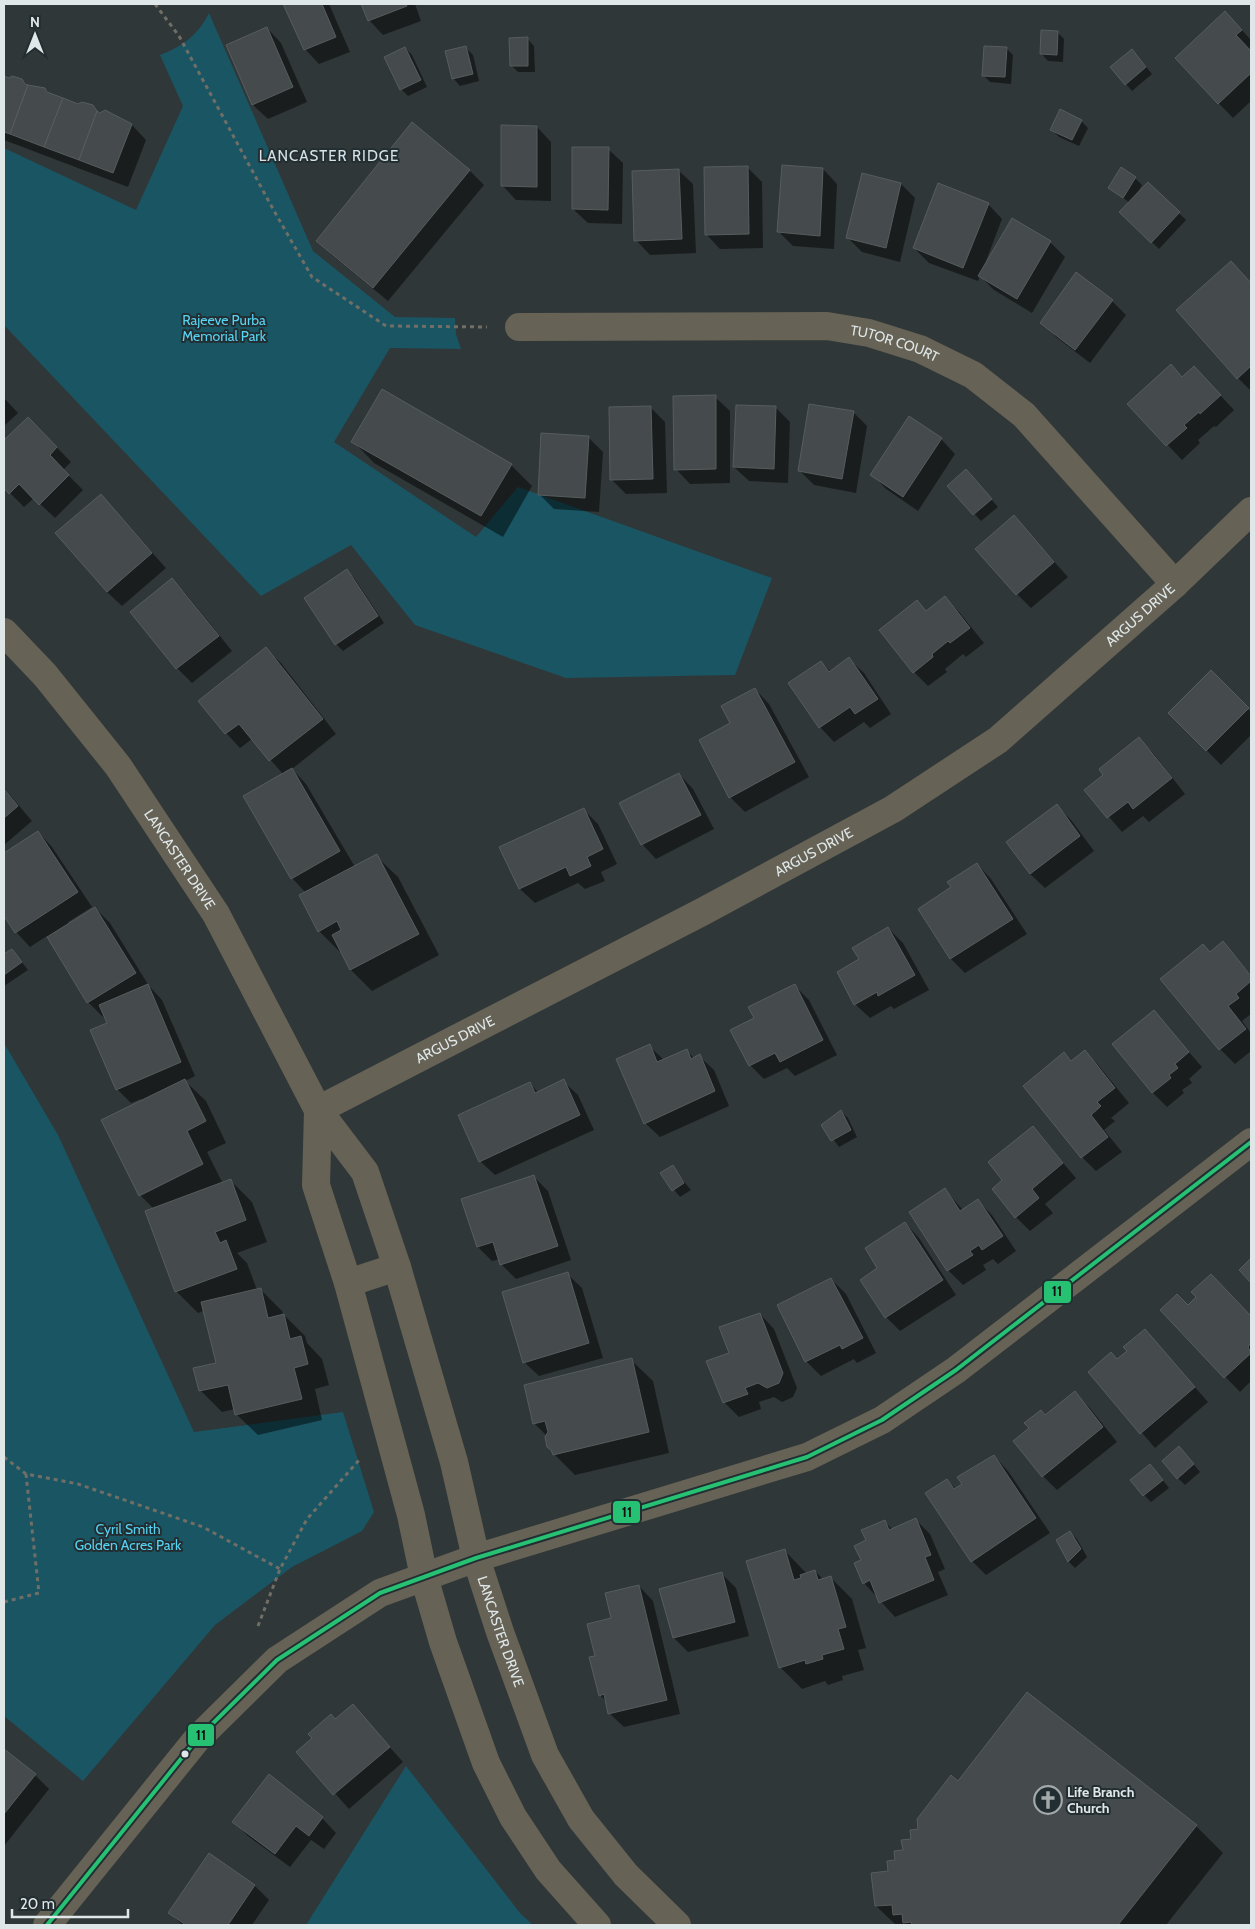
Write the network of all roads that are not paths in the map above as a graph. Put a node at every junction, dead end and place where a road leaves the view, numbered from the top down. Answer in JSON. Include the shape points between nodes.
{"nodes":[{"id":1,"x":519,"y":327,"type":"road end"},
{"id":2,"x":1251,"y":511,"type":"edge"},
{"id":3,"x":1175,"y":584,"type":"junction"},
{"id":4,"x":4,"y":632,"type":"edge"},
{"id":5,"x":318,"y":1110,"type":"junction"},
{"id":6,"x":1251,"y":1142,"type":"edge"},
{"id":7,"x":397,"y":1267,"type":"junction"},
{"id":8,"x":348,"y":1283,"type":"junction"},
{"id":9,"x":476,"y":1558,"type":"junction"},
{"id":10,"x":424,"y":1577,"type":"junction"},
{"id":11,"x":47,"y":1925,"type":"edge"},
{"id":12,"x":597,"y":1925,"type":"edge"},
{"id":13,"x":677,"y":1925,"type":"edge"}],
"edges":[{"from":1,"to":3,"type":"street","name":"TUTOR COURT","via":[[827,326],[920,349],[973,375],[1024,415]]},
{"from":2,"to":3,"type":"street","name":"ARGUS DRIVE"},
{"from":3,"to":5,"type":"street","name":"ARGUS DRIVE","via":[[998,740],[893,809],[702,912]]},
{"from":4,"to":5,"type":"street","name":"LANCASTER DRIVE","via":[[45,676],[118,766],[216,914]]},
{"from":5,"to":7,"type":"street","name":"LANCASTER DRIVE","via":[[365,1172]]},
{"from":5,"to":8,"type":"street","name":"LANCASTER DRIVE","via":[[316,1185]]},
{"from":6,"to":9,"type":"street","via":[[956,1370],[882,1420],[807,1457]]},
{"from":7,"to":8,"type":"street"},
{"from":7,"to":9,"type":"street","name":"LANCASTER DRIVE","via":[[454,1462]]},
{"from":8,"to":10,"type":"street","name":"LANCASTER DRIVE","via":[[405,1491]]},
{"from":9,"to":10,"type":"street"},
{"from":9,"to":13,"type":"street","name":"LANCASTER DRIVE","via":[[545,1755],[581,1819],[626,1875]]},
{"from":10,"to":11,"type":"street","via":[[380,1593],[277,1660],[197,1739]]},
{"from":10,"to":12,"type":"street","name":"LANCASTER DRIVE","via":[[443,1642],[486,1763],[513,1817],[548,1870]]}]}
